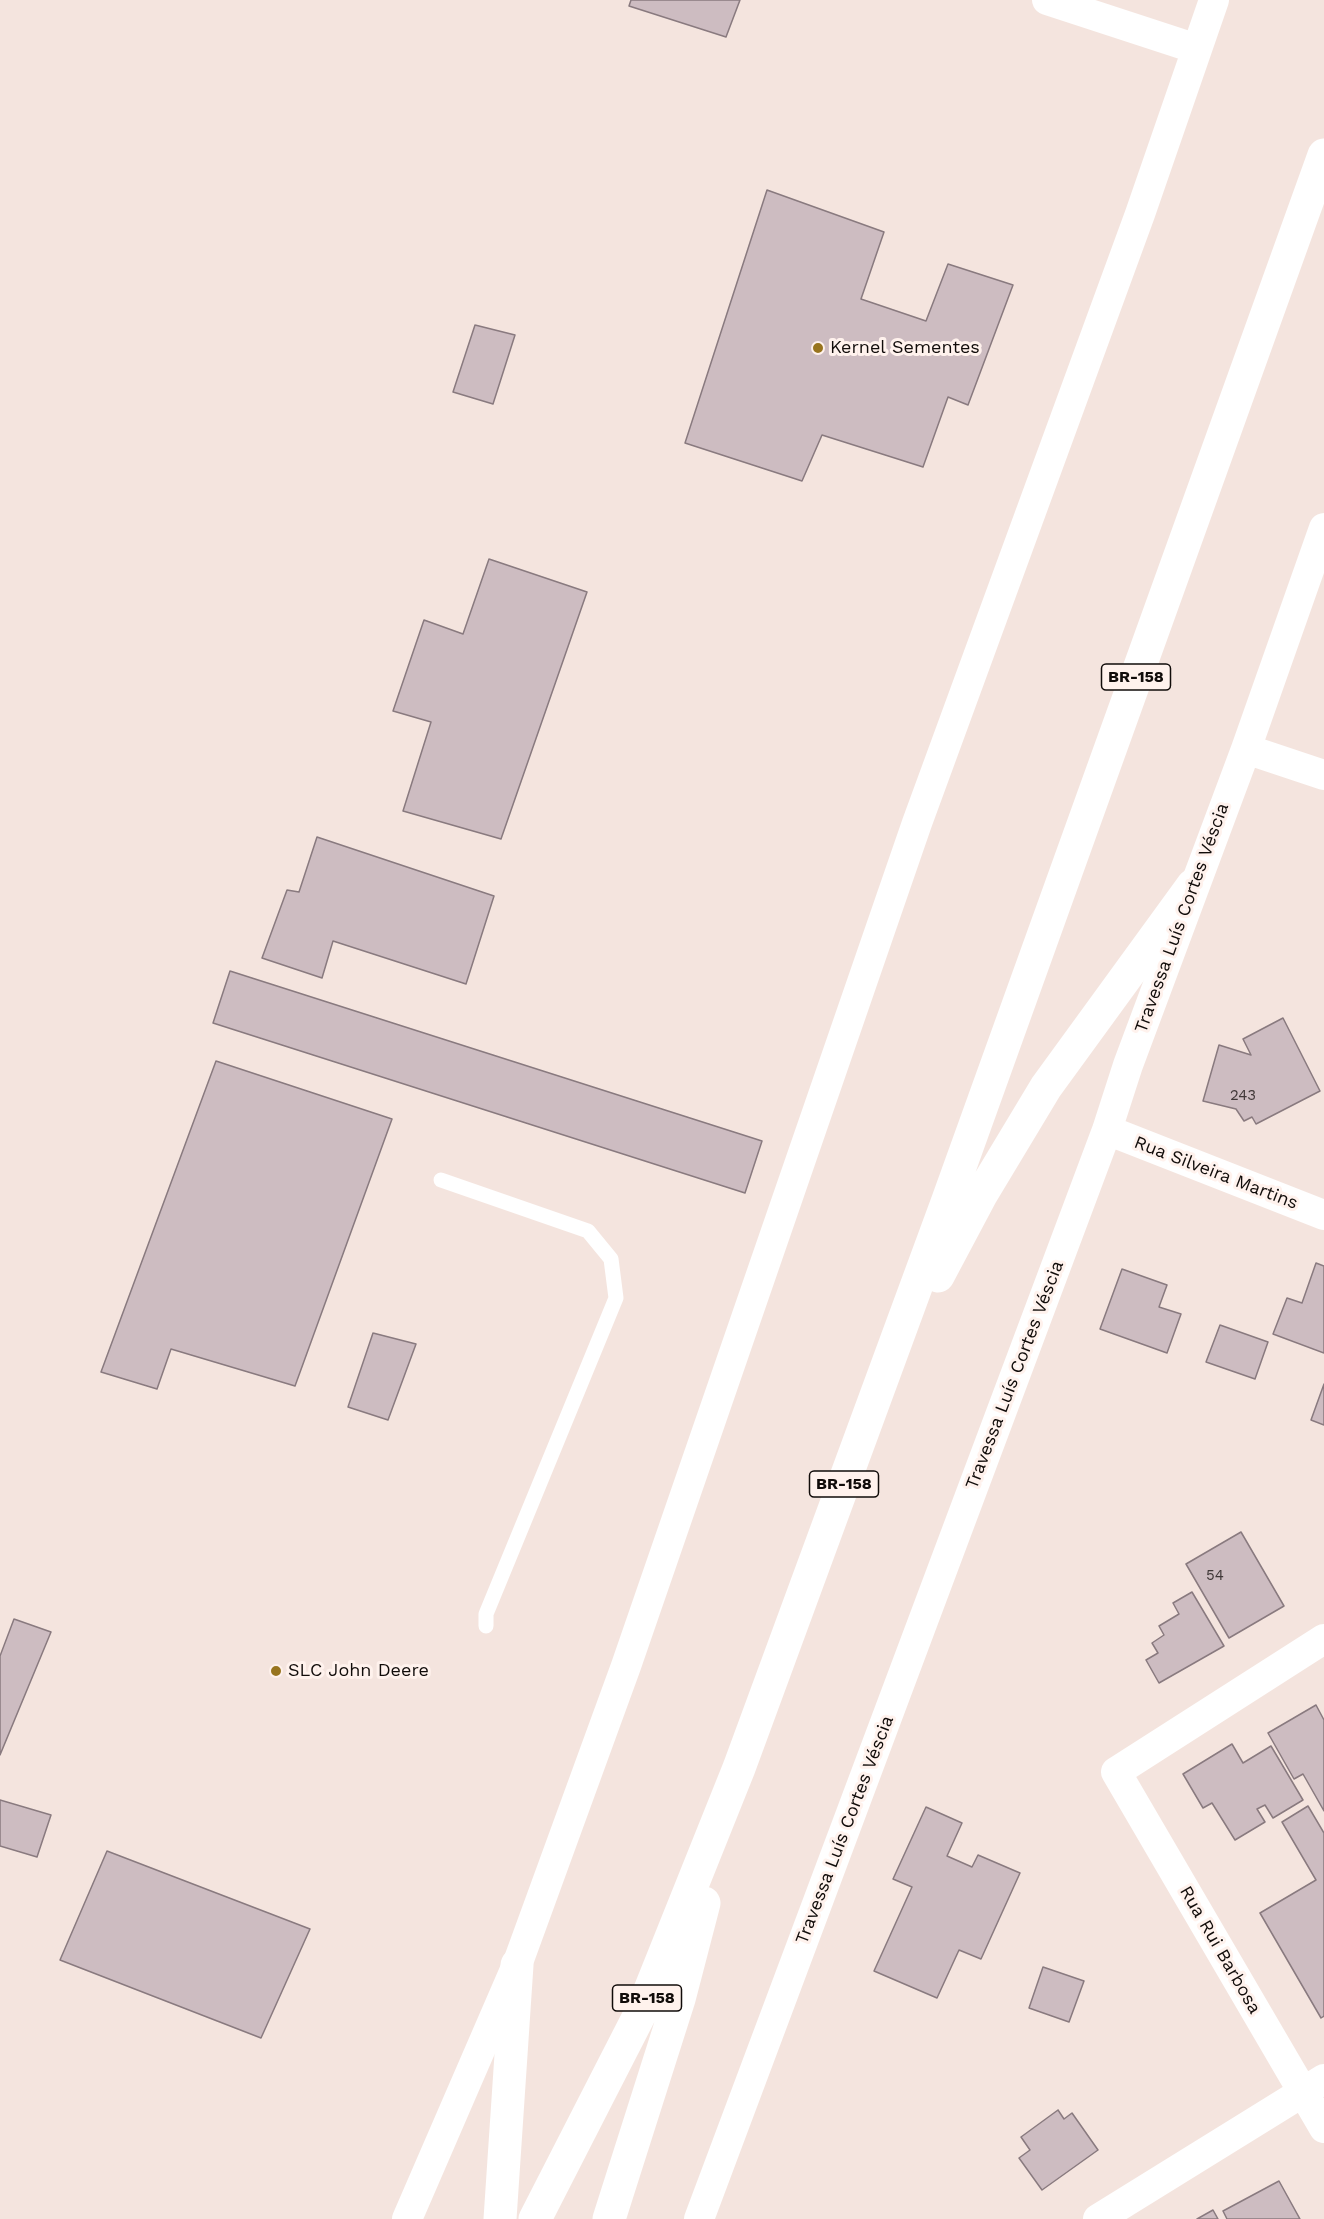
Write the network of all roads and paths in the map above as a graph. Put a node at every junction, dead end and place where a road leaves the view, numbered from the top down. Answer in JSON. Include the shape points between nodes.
{"nodes":[{"id":1,"x":1047,"y":0,"type":"edge"},
{"id":2,"x":1214,"y":0,"type":"edge"},
{"id":3,"x":1197,"y":49,"type":"junction"},
{"id":4,"x":1324,"y":155,"type":"edge"},
{"id":5,"x":1324,"y":528,"type":"edge"},
{"id":6,"x":1246,"y":749,"type":"junction"},
{"id":7,"x":1324,"y":775,"type":"edge"},
{"id":8,"x":1193,"y":885,"type":"junction"},
{"id":9,"x":1107,"y":1130,"type":"junction"},
{"id":10,"x":441,"y":1180,"type":"dead end"},
{"id":11,"x":1324,"y":1215,"type":"edge"},
{"id":12,"x":884,"y":1375,"type":"junction"},
{"id":13,"x":486,"y":1626,"type":"dead end"},
{"id":14,"x":1324,"y":1639,"type":"edge"},
{"id":15,"x":739,"y":1768,"type":"junction"},
{"id":16,"x":517,"y":1965,"type":"junction"},
{"id":17,"x":1313,"y":2086,"type":"edge"},
{"id":18,"x":1324,"y":2128,"type":"edge"},
{"id":19,"x":407,"y":2219,"type":"edge"},
{"id":20,"x":500,"y":2219,"type":"edge"},
{"id":21,"x":535,"y":2219,"type":"edge"},
{"id":22,"x":609,"y":2219,"type":"edge"},
{"id":23,"x":699,"y":2219,"type":"edge"},
{"id":24,"x":1098,"y":2219,"type":"edge"}],
"edges":[{"from":1,"to":3,"type":"street"},
{"from":2,"to":3,"type":"street"},
{"from":3,"to":16,"type":"street","via":[[917,823],[681,1509]]},
{"from":4,"to":12,"type":"highway","number":"BR-158"},
{"from":5,"to":6,"type":"street","name":"Travessa Luís Cortes Véscia"},
{"from":6,"to":7,"type":"street"},
{"from":6,"to":8,"type":"street","name":"Travessa Luís Cortes Véscia"},
{"from":8,"to":9,"type":"street","name":"Travessa Luís Cortes Véscia"},
{"from":8,"to":12,"type":"highway","via":[[1046,1087],[981,1195]]},
{"from":9,"to":11,"type":"street","name":"Rua Silveira Martins"},
{"from":9,"to":23,"type":"street","name":"Travessa Luís Cortes Véscia"},
{"from":10,"to":13,"type":"lane","via":[[588,1231],[611,1259],[616,1298],[486,1614]]},
{"from":12,"to":15,"type":"highway","number":"BR-158"},
{"from":14,"to":17,"type":"street","name":"Rua Rui Barbosa","via":[[1116,1772]]},
{"from":15,"to":21,"type":"highway","number":"BR-158","via":[[642,2010]]},
{"from":15,"to":22,"type":"highway","number":"BR-158","via":[[679,1999]]},
{"from":16,"to":19,"type":"street"},
{"from":16,"to":20,"type":"highway"},
{"from":17,"to":18,"type":"street","name":"Rua Rui Barbosa"},
{"from":17,"to":24,"type":"street"}]}
